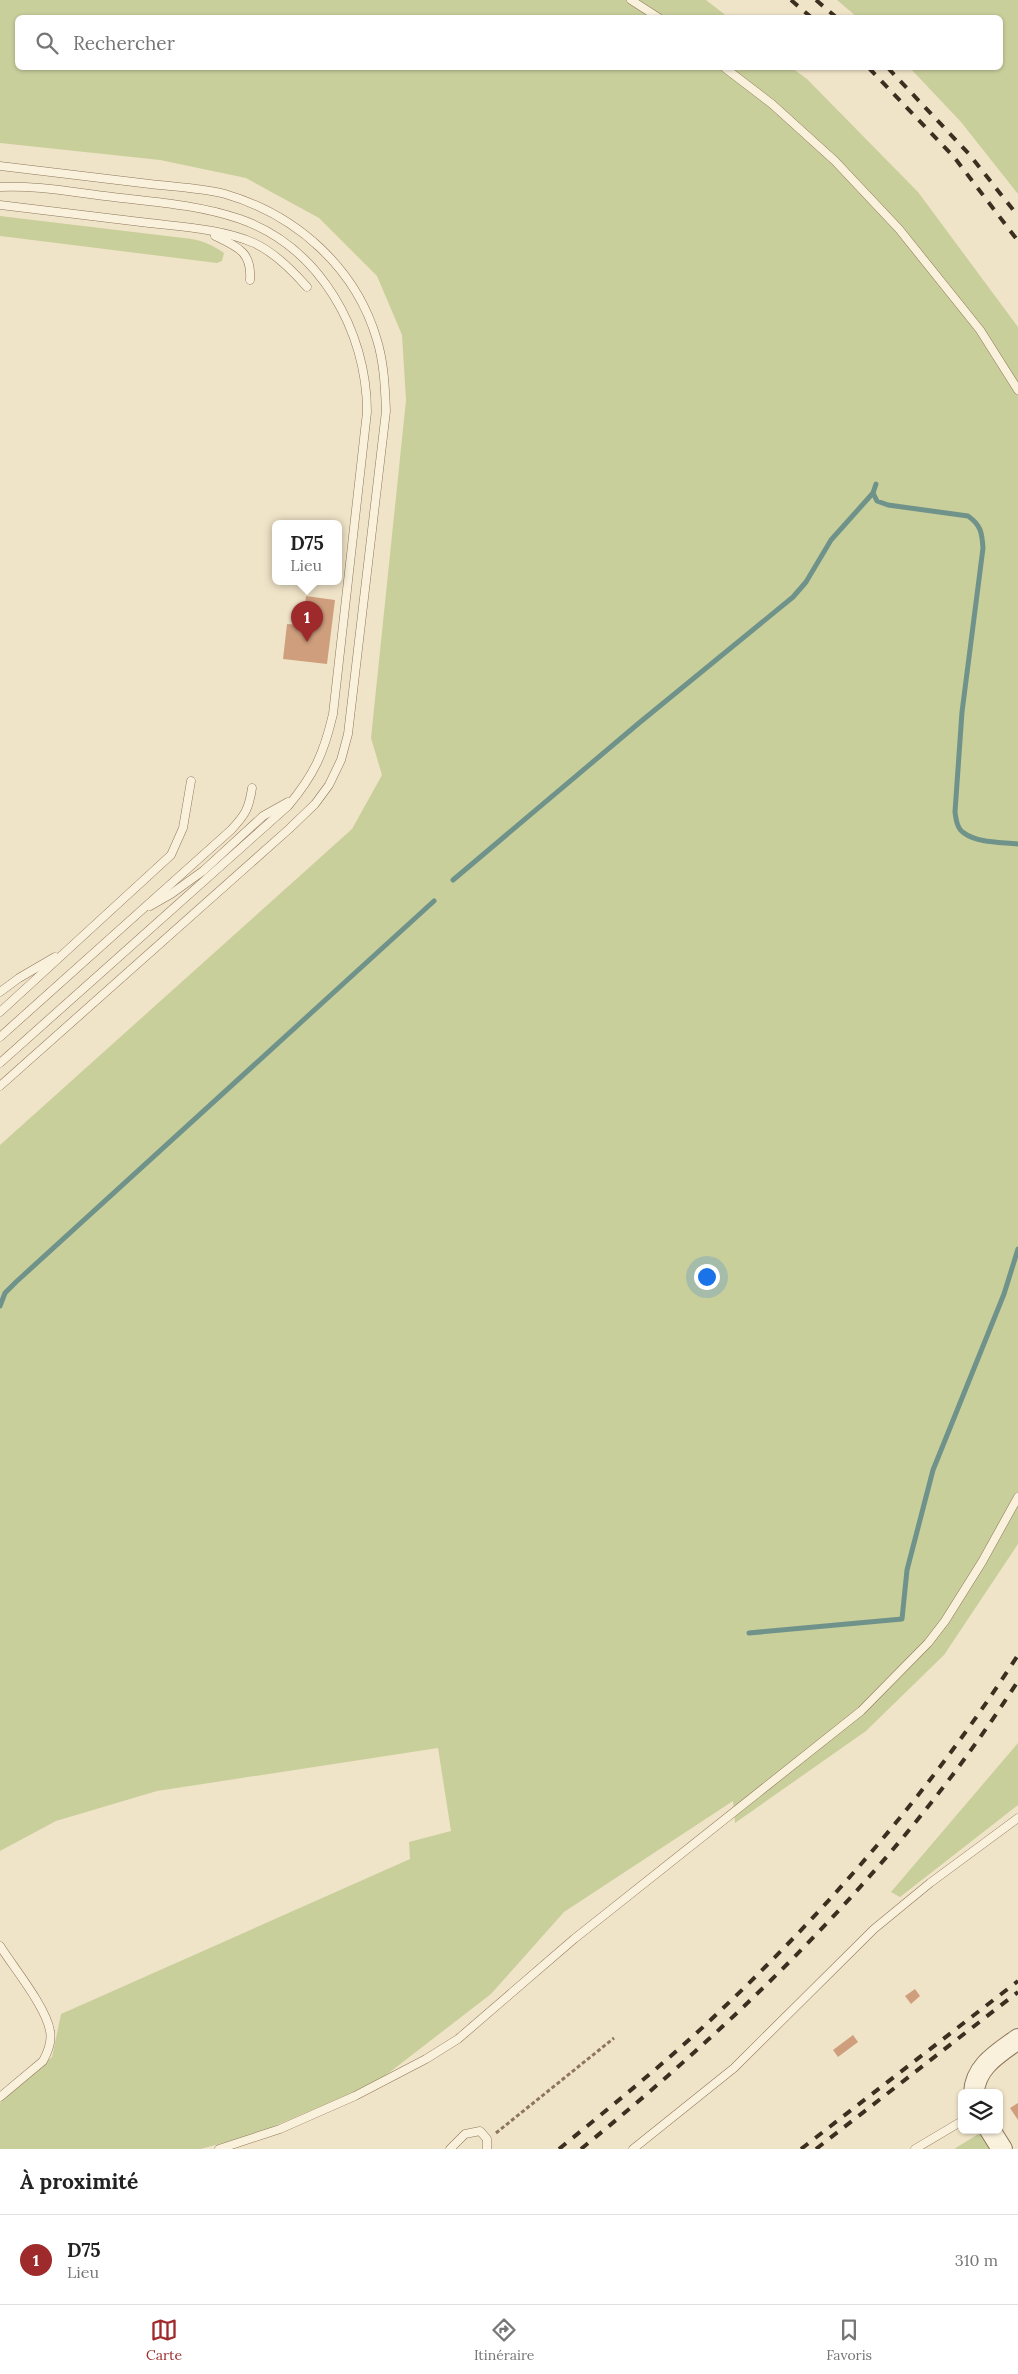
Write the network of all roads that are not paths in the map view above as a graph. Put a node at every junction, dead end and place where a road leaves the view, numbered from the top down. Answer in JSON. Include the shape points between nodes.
{"nodes":[{"id":1,"x":631,"y":0,"type":"edge"},
{"id":2,"x":654,"y":15,"type":"edge"},
{"id":3,"x":728,"y":70,"type":"edge"},
{"id":4,"x":0,"y":166,"type":"edge"},
{"id":5,"x":0,"y":187,"type":"edge"},
{"id":6,"x":0,"y":205,"type":"edge"},
{"id":7,"x":204,"y":231,"type":"junction"},
{"id":8,"x":250,"y":280,"type":"dead end"},
{"id":9,"x":307,"y":287,"type":"dead end"},
{"id":10,"x":1018,"y":390,"type":"edge"},
{"id":11,"x":191,"y":781,"type":"dead end"},
{"id":12,"x":252,"y":788,"type":"dead end"},
{"id":13,"x":295,"y":798,"type":"junction"},
{"id":14,"x":138,"y":913,"type":"junction"},
{"id":15,"x":63,"y":952,"type":"junction"},
{"id":16,"x":0,"y":992,"type":"edge"},
{"id":17,"x":0,"y":1012,"type":"edge"},
{"id":18,"x":0,"y":1037,"type":"edge"},
{"id":19,"x":0,"y":1063,"type":"edge"},
{"id":20,"x":0,"y":1086,"type":"edge"},
{"id":21,"x":1018,"y":1497,"type":"edge"},
{"id":22,"x":1018,"y":1818,"type":"edge"},
{"id":23,"x":0,"y":1946,"type":"edge"},
{"id":24,"x":1018,"y":2039,"type":"edge"},
{"id":25,"x":975,"y":2089,"type":"edge"},
{"id":26,"x":0,"y":2097,"type":"edge"},
{"id":27,"x":958,"y":2123,"type":"edge"},
{"id":28,"x":993,"y":2134,"type":"edge"},
{"id":29,"x":219,"y":2149,"type":"edge"},
{"id":30,"x":450,"y":2149,"type":"edge"},
{"id":31,"x":488,"y":2149,"type":"edge"},
{"id":32,"x":633,"y":2149,"type":"edge"},
{"id":33,"x":915,"y":2149,"type":"edge"},
{"id":34,"x":1002,"y":2149,"type":"edge"}],
"edges":[{"from":1,"to":2,"type":"lane"},
{"from":3,"to":10,"type":"lane","via":[[772,104],[835,161],[898,229],[980,330]]},
{"from":4,"to":20,"type":"lane","via":[[224,194],[263,208],[301,230],[345,274],[363,305],[377,340],[384,375],[386,411],[352,706],[341,760],[329,785],[289,829]]},
{"from":5,"to":13,"type":"lane","via":[[191,207],[242,220],[285,244],[305,260],[347,318],[357,344],[367,391],[367,412],[333,714],[319,762]]},
{"from":6,"to":7,"type":"lane"},
{"from":7,"to":8,"type":"lane","via":[[236,246],[245,254],[251,265]]},
{"from":7,"to":9,"type":"lane","via":[[254,243],[282,262]]},
{"from":11,"to":15,"type":"lane","via":[[184,828],[171,854]]},
{"from":12,"to":14,"type":"lane","via":[[250,805],[231,830]]},
{"from":13,"to":14,"type":"lane","via":[[263,816],[202,871]]},
{"from":13,"to":19,"type":"lane"},
{"from":14,"to":18,"type":"lane"},
{"from":15,"to":16,"type":"lane"},
{"from":15,"to":17,"type":"lane"},
{"from":21,"to":29,"type":"lane","via":[[946,1621],[923,1649],[860,1711],[574,1939],[458,2039],[354,2096],[280,2129]]},
{"from":22,"to":32,"type":"lane","via":[[874,1929],[734,2068]]},
{"from":23,"to":26,"type":"lane","via":[[42,2010],[50,2032],[49,2048],[43,2061]]},
{"from":24,"to":25,"type":"street","via":[[982,2068]]},
{"from":27,"to":33,"type":"lane"},
{"from":28,"to":34,"type":"street"},
{"from":30,"to":31,"type":"lane","via":[[465,2134],[480,2131],[487,2139]]}]}
